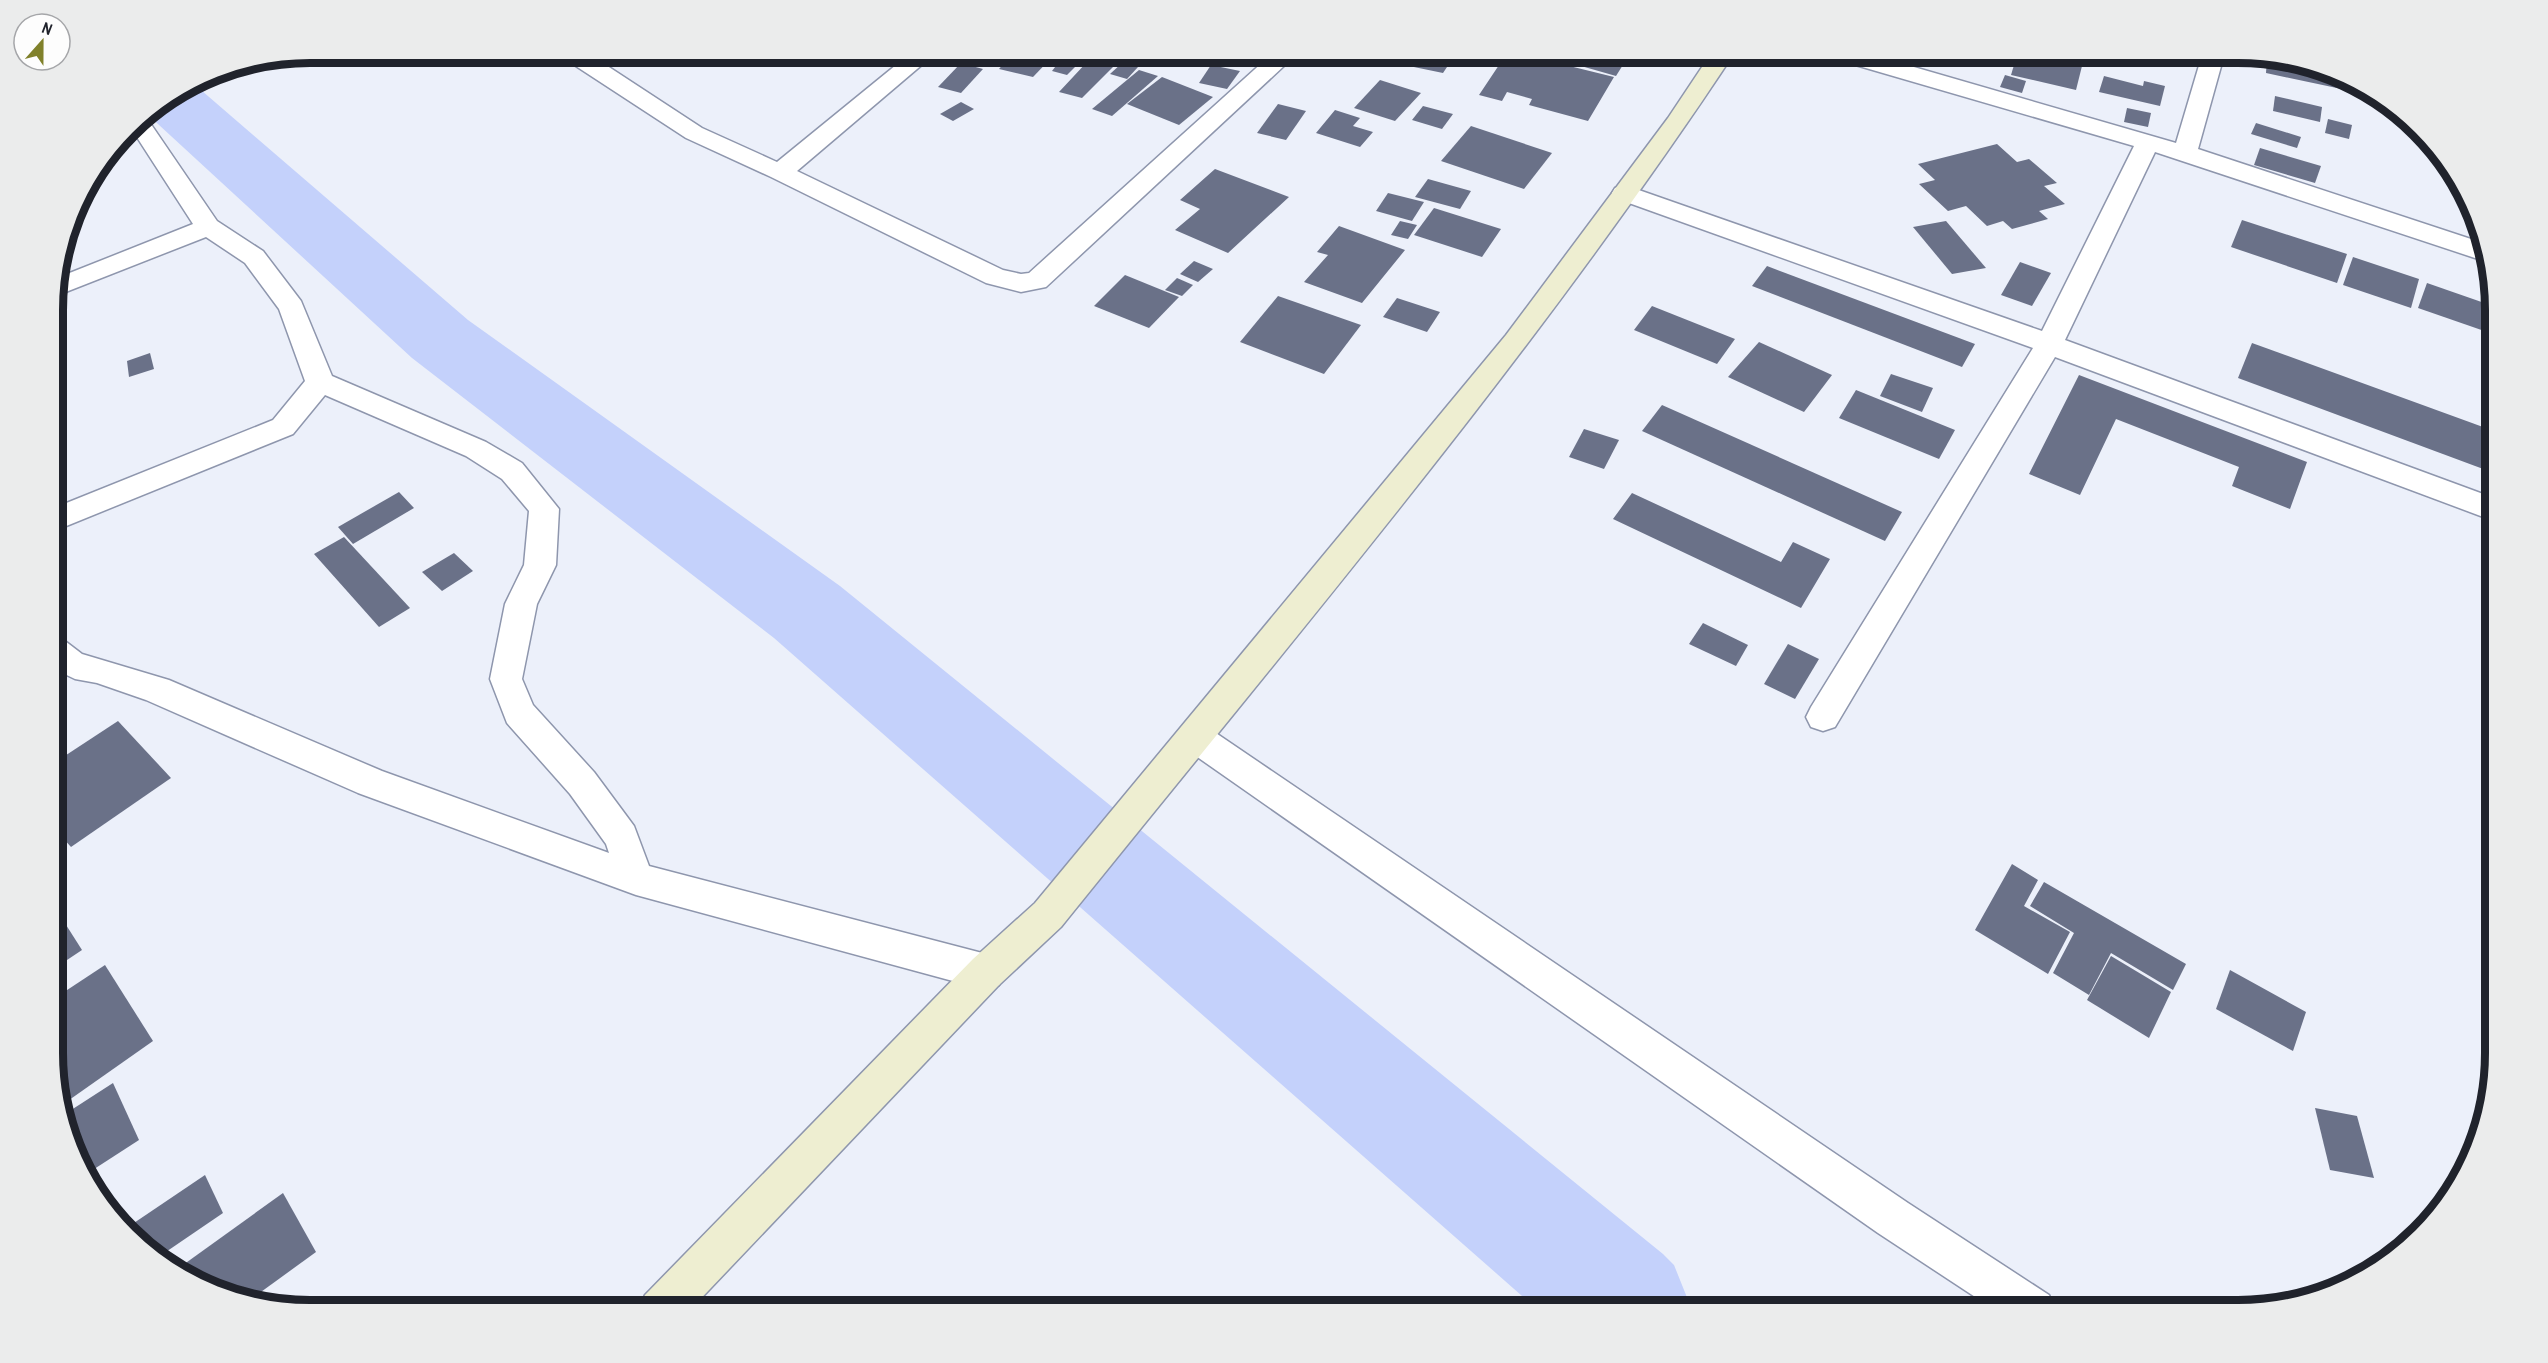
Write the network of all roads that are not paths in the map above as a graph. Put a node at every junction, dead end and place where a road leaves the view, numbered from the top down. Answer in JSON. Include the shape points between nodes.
{"nodes":[{"id":1,"x":587,"y":63,"type":"edge"},
{"id":2,"x":913,"y":63,"type":"edge"},
{"id":3,"x":1276,"y":63,"type":"edge"},
{"id":4,"x":1716,"y":63,"type":"edge"},
{"id":5,"x":1874,"y":63,"type":"edge"},
{"id":6,"x":2211,"y":63,"type":"edge"},
{"id":7,"x":143,"y":128,"type":"edge"},
{"id":8,"x":2148,"y":142,"type":"junction"},
{"id":9,"x":2185,"y":153,"type":"junction"},
{"id":10,"x":780,"y":171,"type":"junction"},
{"id":11,"x":1624,"y":193,"type":"junction"},
{"id":12,"x":208,"y":227,"type":"junction"},
{"id":13,"x":2478,"y":250,"type":"edge"},
{"id":14,"x":65,"y":285,"type":"edge"},
{"id":15,"x":2049,"y":344,"type":"junction"},
{"id":16,"x":320,"y":382,"type":"junction"},
{"id":17,"x":2485,"y":507,"type":"edge"},
{"id":18,"x":63,"y":516,"type":"edge"},
{"id":19,"x":63,"y":658,"type":"edge"},
{"id":20,"x":1823,"y":717,"type":"dead end"},
{"id":21,"x":1195,"y":737,"type":"junction"},
{"id":22,"x":636,"y":879,"type":"junction"},
{"id":23,"x":986,"y":972,"type":"junction"},
{"id":24,"x":670,"y":1300,"type":"edge"},
{"id":25,"x":2019,"y":1300,"type":"edge"}],
"edges":[{"from":1,"to":10,"type":"street","via":[[694,133]]},
{"from":2,"to":10,"type":"street"},
{"from":3,"to":10,"type":"street","via":[[1037,281],[1029,284],[994,277]]},
{"from":4,"to":11,"type":"street"},
{"from":5,"to":8,"type":"street"},
{"from":6,"to":9,"type":"street"},
{"from":7,"to":12,"type":"street"},
{"from":8,"to":9,"type":"street"},
{"from":8,"to":15,"type":"street"},
{"from":9,"to":13,"type":"street"},
{"from":11,"to":15,"type":"street"},
{"from":11,"to":21,"type":"street","via":[[1516,342]]},
{"from":12,"to":14,"type":"street"},
{"from":12,"to":16,"type":"street","via":[[254,257],[292,307]]},
{"from":15,"to":17,"type":"street"},
{"from":15,"to":20,"type":"street"},
{"from":16,"to":18,"type":"street","via":[[284,427]]},
{"from":16,"to":22,"type":"street","via":[[476,449],[512,471],[544,509],[540,565],[521,604],[506,678],[519,713],[582,783],[621,837]]},
{"from":19,"to":22,"type":"street","via":[[75,666],[157,690],[370,782]]},
{"from":21,"to":23,"type":"street","via":[[1048,915]]},
{"from":21,"to":25,"type":"street","via":[[1883,1211]]},
{"from":22,"to":23,"type":"street"},
{"from":23,"to":24,"type":"street"}]}
